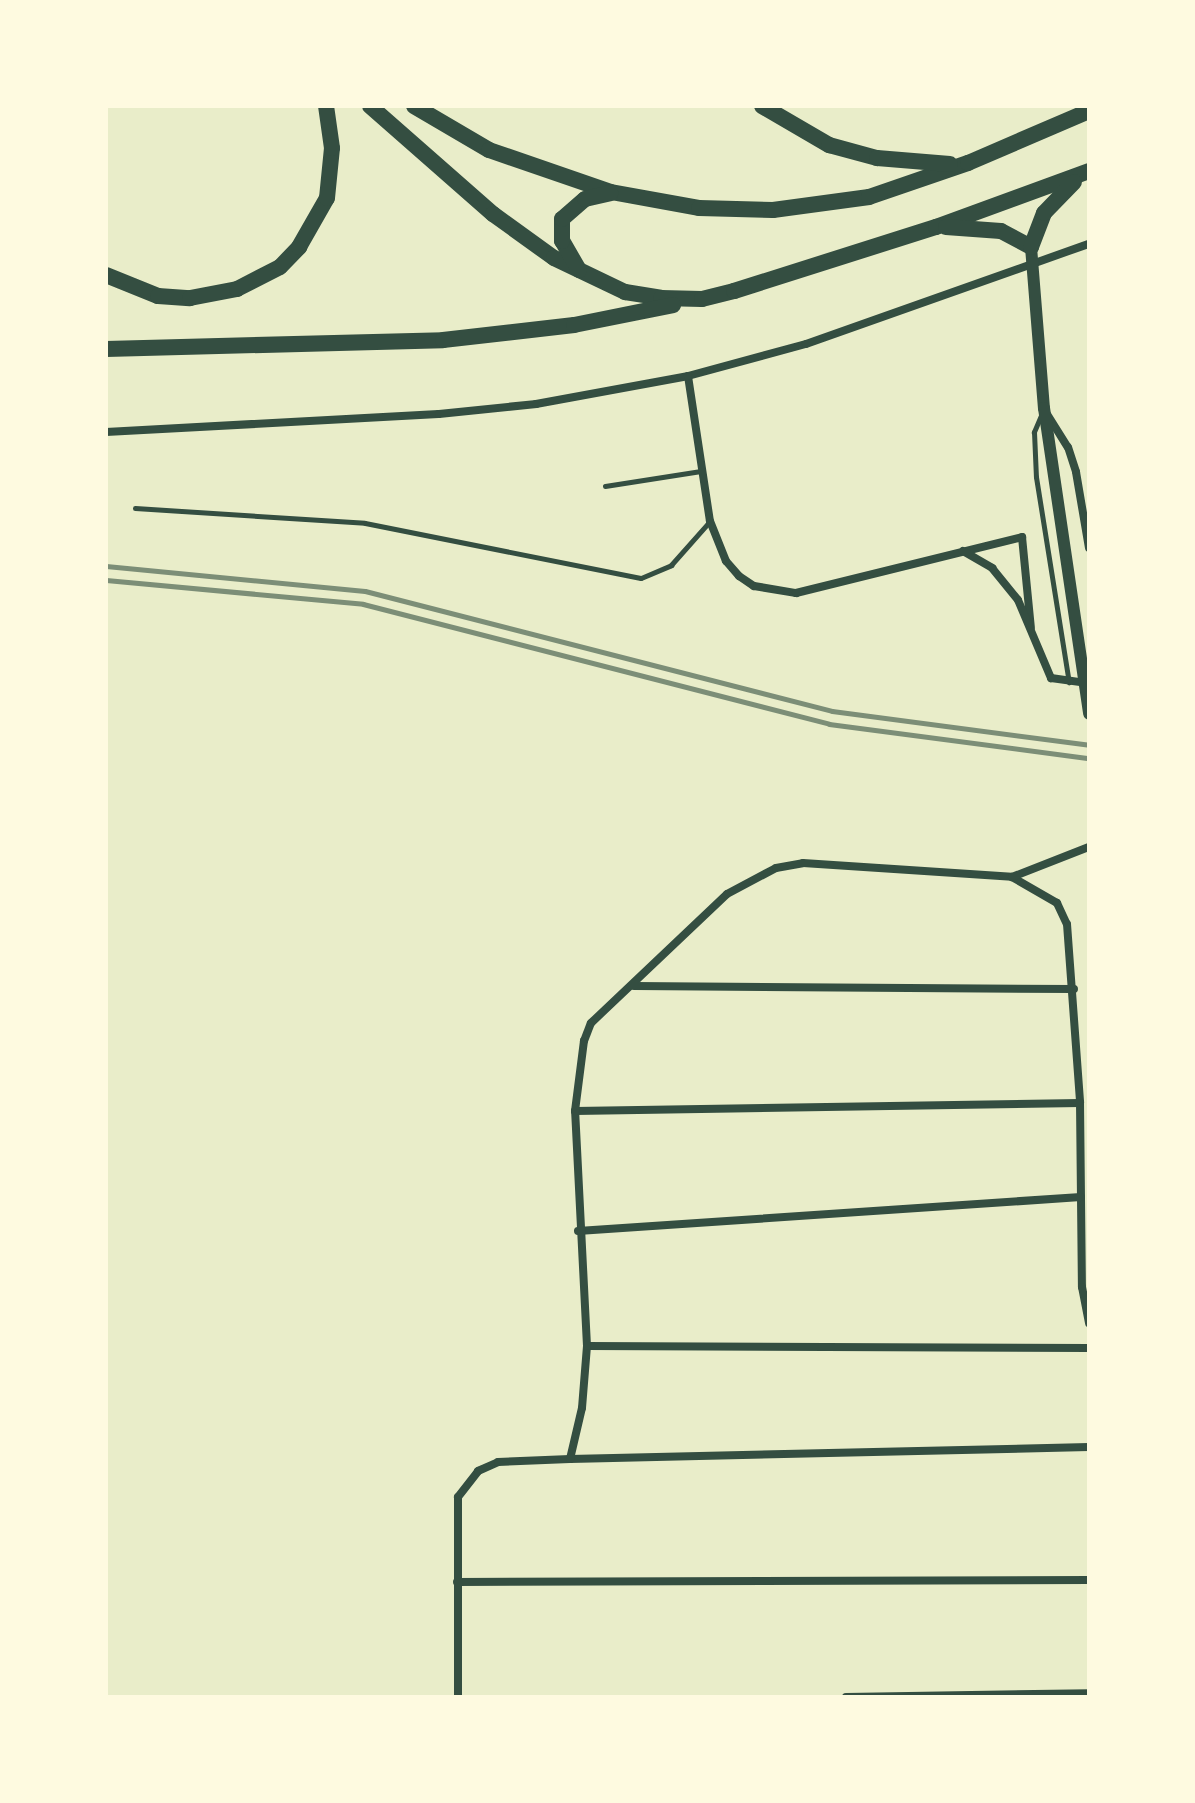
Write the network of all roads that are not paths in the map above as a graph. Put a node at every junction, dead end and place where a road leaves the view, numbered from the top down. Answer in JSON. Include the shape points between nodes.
{"nodes":[{"id":1,"x":326,"y":106,"type":"edge"},
{"id":2,"x":370,"y":106,"type":"edge"},
{"id":3,"x":414,"y":106,"type":"edge"},
{"id":4,"x":762,"y":106,"type":"edge"},
{"id":5,"x":1089,"y":111,"type":"edge"},
{"id":6,"x":968,"y":163,"type":"junction"},
{"id":7,"x":1089,"y":171,"type":"edge"},
{"id":8,"x":611,"y":192,"type":"junction"},
{"id":9,"x":936,"y":227,"type":"junction"},
{"id":10,"x":1089,"y":244,"type":"edge"},
{"id":11,"x":1031,"y":247,"type":"junction"},
{"id":12,"x":1032,"y":266,"type":"junction"},
{"id":13,"x":580,"y":272,"type":"junction"},
{"id":14,"x":106,"y":275,"type":"edge"},
{"id":15,"x":702,"y":299,"type":"junction"},
{"id":16,"x":106,"y":349,"type":"edge"},
{"id":17,"x":688,"y":376,"type":"junction"},
{"id":18,"x":1044,"y":408,"type":"junction"},
{"id":19,"x":106,"y":432,"type":"edge"},
{"id":20,"x":701,"y":471,"type":"junction"},
{"id":21,"x":605,"y":486,"type":"dead end"},
{"id":22,"x":135,"y":508,"type":"dead end"},
{"id":23,"x":710,"y":521,"type":"junction"},
{"id":24,"x":1089,"y":548,"type":"edge"},
{"id":25,"x":963,"y":551,"type":"junction"},
{"id":26,"x":1031,"y":628,"type":"junction"},
{"id":27,"x":1069,"y":682,"type":"junction"},
{"id":28,"x":1089,"y":683,"type":"edge"},
{"id":29,"x":1089,"y":714,"type":"edge"},
{"id":30,"x":1089,"y":847,"type":"edge"},
{"id":31,"x":1012,"y":877,"type":"junction"},
{"id":32,"x":634,"y":986,"type":"junction"},
{"id":33,"x":1074,"y":989,"type":"junction"},
{"id":34,"x":1080,"y":1103,"type":"junction"},
{"id":35,"x":575,"y":1111,"type":"junction"},
{"id":36,"x":1081,"y":1197,"type":"junction"},
{"id":37,"x":578,"y":1231,"type":"junction"},
{"id":38,"x":1089,"y":1323,"type":"edge"},
{"id":39,"x":587,"y":1346,"type":"junction"},
{"id":40,"x":1089,"y":1348,"type":"edge"},
{"id":41,"x":1089,"y":1447,"type":"edge"},
{"id":42,"x":570,"y":1459,"type":"junction"},
{"id":43,"x":1089,"y":1580,"type":"edge"},
{"id":44,"x":457,"y":1582,"type":"junction"},
{"id":45,"x":1089,"y":1693,"type":"edge"},
{"id":46,"x":458,"y":1697,"type":"edge"},
{"id":47,"x":846,"y":1697,"type":"edge"}],
"edges":[{"from":1,"to":14,"type":"highway","via":[[332,148],[327,198],[299,247],[280,267],[237,289],[190,298],[158,296]]},
{"from":2,"to":13,"type":"highway","via":[[493,214]]},
{"from":3,"to":8,"type":"highway","via":[[489,150]]},
{"from":4,"to":6,"type":"highway","via":[[829,145],[877,158]]},
{"from":5,"to":6,"type":"highway"},
{"from":6,"to":8,"type":"highway","via":[[869,197],[773,210],[699,208]]},
{"from":7,"to":9,"type":"highway"},
{"from":7,"to":11,"type":"highway","via":[[1055,198]]},
{"from":8,"to":13,"type":"highway","via":[[585,199],[562,219],[562,241]]},
{"from":9,"to":11,"type":"highway","via":[[1001,231]]},
{"from":9,"to":15,"type":"highway"},
{"from":10,"to":12,"type":"street"},
{"from":11,"to":12,"type":"street"},
{"from":12,"to":17,"type":"street","via":[[806,344]]},
{"from":12,"to":18,"type":"street"},
{"from":13,"to":15,"type":"highway","via":[[625,292]]},
{"from":15,"to":16,"type":"highway","via":[[574,325],[443,340]]},
{"from":17,"to":19,"type":"street","via":[[536,404],[439,414]]},
{"from":17,"to":20,"type":"street"},
{"from":18,"to":24,"type":"street","via":[[1068,447]]},
{"from":18,"to":27,"type":"lane","via":[[1034,432],[1036,477]]},
{"from":18,"to":29,"type":"street"},
{"from":20,"to":21,"type":"lane"},
{"from":20,"to":23,"type":"street"},
{"from":22,"to":23,"type":"lane","via":[[365,523],[641,578],[671,565]]},
{"from":23,"to":25,"type":"street","via":[[726,561],[739,576],[775,591],[796,593]]},
{"from":25,"to":26,"type":"street","via":[[1005,582]]},
{"from":25,"to":26,"type":"street","via":[[1015,536],[1027,544]]},
{"from":26,"to":27,"type":"street","via":[[1051,678]]},
{"from":27,"to":28,"type":"street"},
{"from":30,"to":31,"type":"street"},
{"from":31,"to":32,"type":"street","via":[[803,863],[776,868],[727,894]]},
{"from":31,"to":33,"type":"street","via":[[1057,903],[1067,924]]},
{"from":32,"to":33,"type":"street"},
{"from":32,"to":35,"type":"street","via":[[591,1023]]},
{"from":33,"to":34,"type":"street"},
{"from":34,"to":35,"type":"street"},
{"from":34,"to":36,"type":"street"},
{"from":35,"to":37,"type":"street"},
{"from":36,"to":37,"type":"street"},
{"from":36,"to":38,"type":"street","via":[[1082,1295]]},
{"from":37,"to":39,"type":"street"},
{"from":39,"to":40,"type":"street"},
{"from":39,"to":42,"type":"street","via":[[582,1408]]},
{"from":41,"to":42,"type":"street"},
{"from":42,"to":44,"type":"street","via":[[498,1462],[466,1481],[458,1497]]},
{"from":43,"to":44,"type":"street"},
{"from":44,"to":46,"type":"street"},
{"from":45,"to":47,"type":"street"}]}
